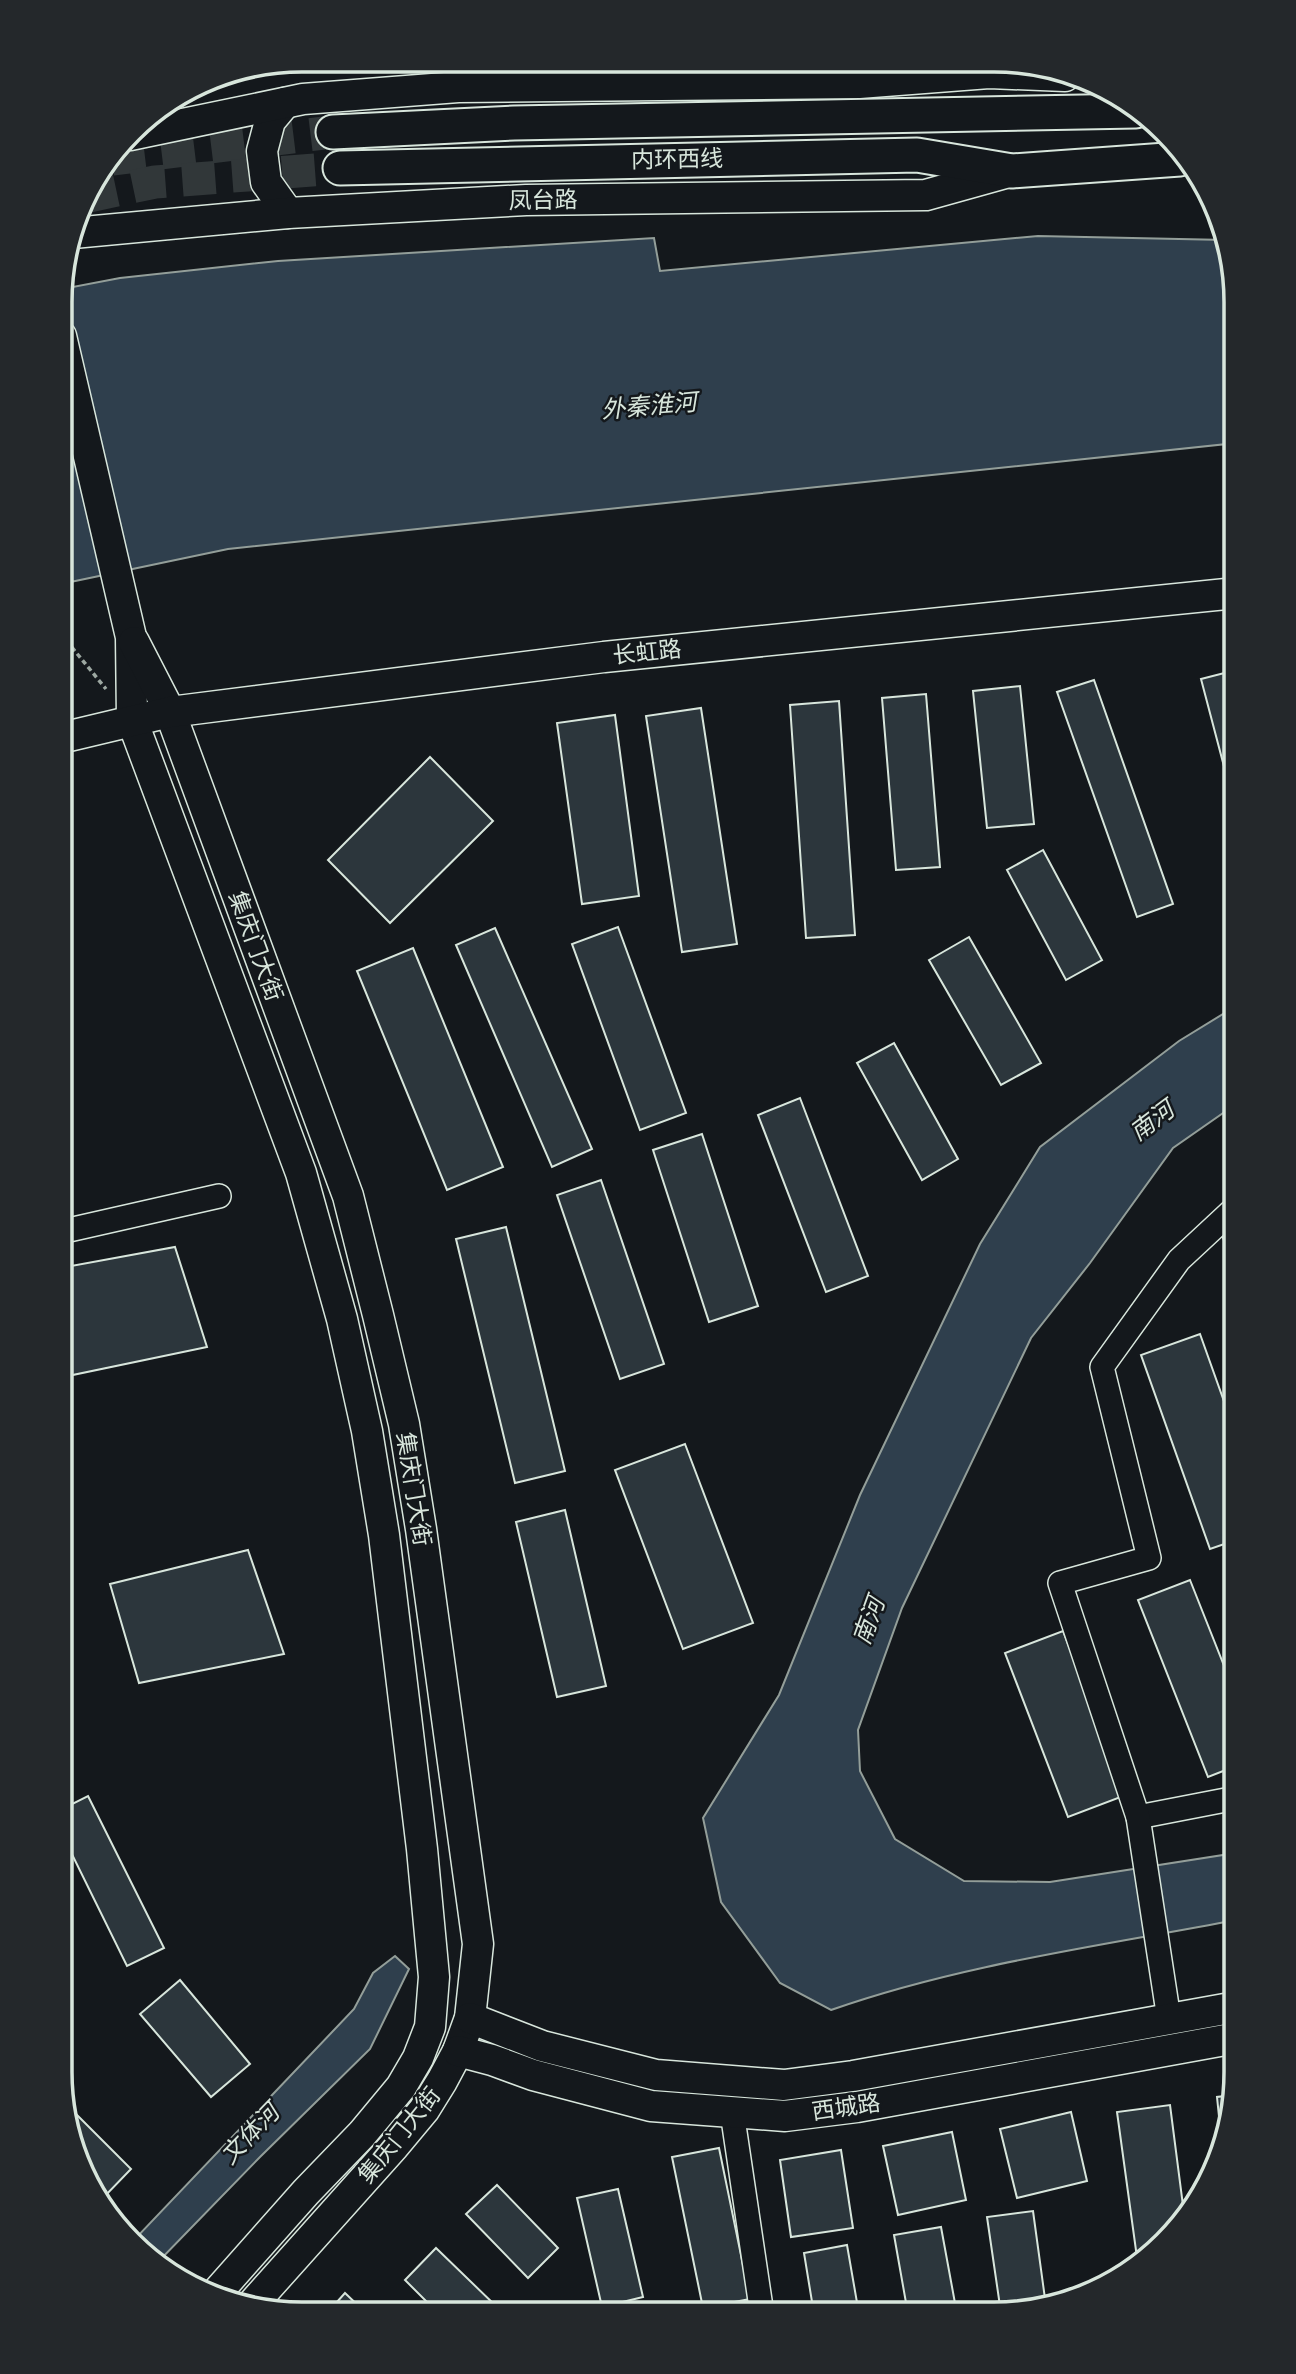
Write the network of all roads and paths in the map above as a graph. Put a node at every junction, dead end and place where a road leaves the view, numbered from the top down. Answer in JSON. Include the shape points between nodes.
{"nodes":[{"id":1,"x":1033,"y":75,"type":"edge"},
{"id":2,"x":1102,"y":99,"type":"edge"},
{"id":3,"x":285,"y":103,"type":"junction"},
{"id":4,"x":1122,"y":111,"type":"edge"},
{"id":5,"x":1001,"y":114,"type":"junction"},
{"id":6,"x":148,"y":131,"type":"edge"},
{"id":7,"x":333,"y":132,"type":"tunnel mouth"},
{"id":8,"x":1174,"y":159,"type":"edge"},
{"id":9,"x":340,"y":168,"type":"tunnel mouth"},
{"id":10,"x":1012,"y":171,"type":"junction"},
{"id":11,"x":288,"y":212,"type":"junction"},
{"id":12,"x":83,"y":232,"type":"edge"},
{"id":13,"x":72,"y":383,"type":"edge"},
{"id":14,"x":1224,"y":594,"type":"edge"},
{"id":15,"x":129,"y":628,"type":"junction"},
{"id":16,"x":72,"y":647,"type":"edge"},
{"id":17,"x":170,"y":712,"type":"junction"},
{"id":18,"x":132,"y":720,"type":"junction"},
{"id":19,"x":72,"y":735,"type":"edge"},
{"id":20,"x":219,"y":1195,"type":"dead end"},
{"id":21,"x":1224,"y":1218,"type":"edge"},
{"id":22,"x":72,"y":1229,"type":"edge"},
{"id":23,"x":1224,"y":1800,"type":"edge"},
{"id":24,"x":1138,"y":1817,"type":"junction"},
{"id":25,"x":1224,"y":2009,"type":"edge"},
{"id":26,"x":470,"y":2018,"type":"junction"},
{"id":27,"x":1169,"y":2019,"type":"junction"},
{"id":28,"x":1224,"y":2040,"type":"edge"},
{"id":29,"x":458,"y":2051,"type":"junction"},
{"id":30,"x":732,"y":2112,"type":"junction"},
{"id":31,"x":222,"y":2287,"type":"edge"},
{"id":32,"x":259,"y":2297,"type":"edge"},
{"id":33,"x":760,"y":2302,"type":"edge"}],
"edges":[{"from":1,"to":3,"type":"main road","via":[[859,83],[458,87]]},
{"from":2,"to":5,"type":"highway"},
{"from":3,"to":6,"type":"main road"},
{"from":3,"to":11,"type":"main road","via":[[270,121],[262,151],[267,182]]},
{"from":4,"to":5,"type":"highway"},
{"from":5,"to":7,"type":"highway","name":"内环西线","via":[[514,123]]},
{"from":8,"to":10,"type":"highway","name":"内环西线"},
{"from":9,"to":10,"type":"highway","name":"内环西线","via":[[917,155]]},
{"from":10,"to":11,"type":"main road","name":"凤台路","via":[[926,195],[526,200]]},
{"from":11,"to":12,"type":"main road","name":"凤台路"},
{"from":13,"to":15,"type":"main road","name":"集庆门大街"},
{"from":14,"to":17,"type":"main road","name":"长虹路","via":[[604,657]]},
{"from":15,"to":17,"type":"main road","name":"集庆门大街"},
{"from":15,"to":18,"type":"main road","name":"集庆门大街"},
{"from":16,"to":18,"type":"path"},
{"from":17,"to":18,"type":"main road","name":"长虹路"},
{"from":17,"to":26,"type":"main road","name":"集庆门大街","via":[[351,1209],[404,1424],[478,1944]]},
{"from":18,"to":19,"type":"main road","name":"长虹路"},
{"from":18,"to":31,"type":"main road","name":"集庆门大街","via":[[301,1173],[342,1319],[384,1535],[434,1976],[430,2027],[401,2087]]},
{"from":20,"to":22,"type":"street"},
{"from":21,"to":24,"type":"street","via":[[1179,1260],[1102,1367],[1149,1558],[1060,1583]]},
{"from":23,"to":24,"type":"street"},
{"from":24,"to":27,"type":"street"},
{"from":25,"to":27,"type":"main road","name":"西城路"},
{"from":26,"to":27,"type":"main road","name":"西城路","via":[[542,2046],[656,2076],[784,2085]]},
{"from":26,"to":29,"type":"main road","name":"集庆门大街"},
{"from":28,"to":30,"type":"main road","name":"西城路","via":[[857,2107],[785,2116]]},
{"from":29,"to":30,"type":"main road","name":"西城路","via":[[652,2106]]},
{"from":29,"to":32,"type":"main road","name":"集庆门大街","via":[[424,2110]]},
{"from":30,"to":33,"type":"street"}]}
